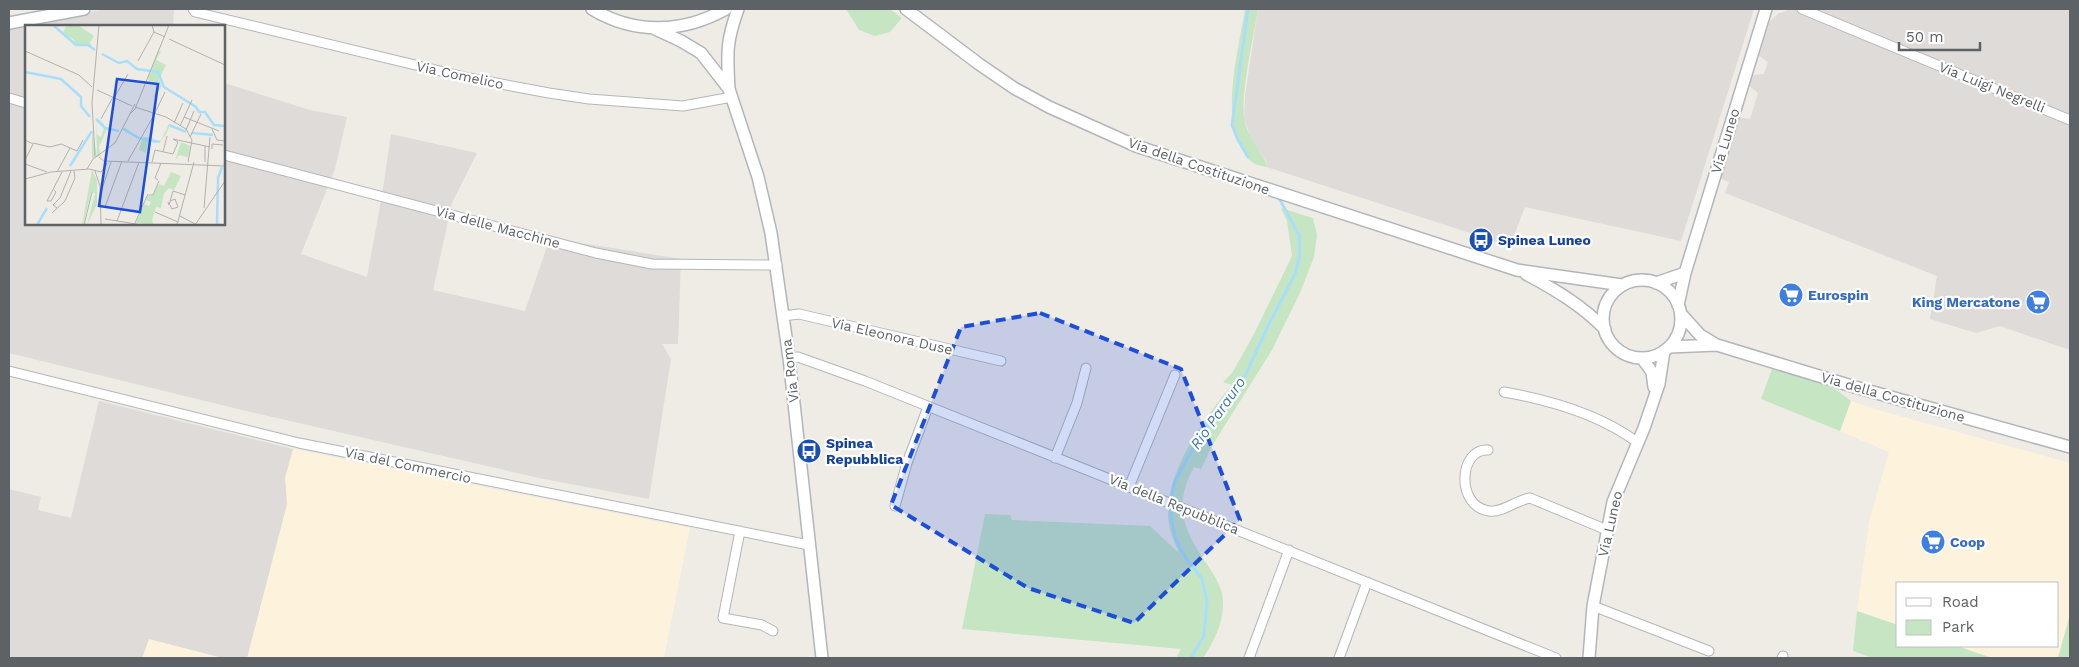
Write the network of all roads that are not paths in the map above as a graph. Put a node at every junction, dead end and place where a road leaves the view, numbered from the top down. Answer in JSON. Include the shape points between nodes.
{"nodes":[{"id":1,"x":84,"y":9,"type":"edge"},
{"id":2,"x":194,"y":9,"type":"edge"},
{"id":3,"x":592,"y":9,"type":"edge"},
{"id":4,"x":726,"y":9,"type":"edge"},
{"id":5,"x":738,"y":9,"type":"edge"},
{"id":6,"x":906,"y":9,"type":"edge"},
{"id":7,"x":1766,"y":9,"type":"edge"},
{"id":8,"x":1802,"y":9,"type":"edge"},
{"id":9,"x":9,"y":23,"type":"edge"},
{"id":10,"x":653,"y":28,"type":"junction"},
{"id":11,"x":730,"y":93,"type":"junction"},
{"id":12,"x":9,"y":98,"type":"edge"},
{"id":13,"x":25,"y":103,"type":"edge"},
{"id":14,"x":2070,"y":120,"type":"edge"},
{"id":15,"x":225,"y":155,"type":"edge"},
{"id":16,"x":777,"y":266,"type":"junction"},
{"id":17,"x":1517,"y":270,"type":"junction"},
{"id":18,"x":1685,"y":273,"type":"junction"},
{"id":19,"x":1656,"y":283,"type":"junction"},
{"id":20,"x":1622,"y":286,"type":"junction"},
{"id":21,"x":1680,"y":310,"type":"junction"},
{"id":22,"x":783,"y":316,"type":"junction"},
{"id":23,"x":1605,"y":329,"type":"junction"},
{"id":24,"x":1717,"y":345,"type":"junction"},
{"id":25,"x":1666,"y":349,"type":"junction"},
{"id":26,"x":789,"y":358,"type":"junction"},
{"id":27,"x":1642,"y":358,"type":"junction"},
{"id":28,"x":1001,"y":361,"type":"dead end"},
{"id":29,"x":1086,"y":368,"type":"dead end"},
{"id":30,"x":9,"y":371,"type":"edge"},
{"id":31,"x":1175,"y":375,"type":"dead end"},
{"id":32,"x":1504,"y":392,"type":"dead end"},
{"id":33,"x":1654,"y":396,"type":"junction"},
{"id":34,"x":928,"y":408,"type":"junction"},
{"id":35,"x":1637,"y":442,"type":"junction"},
{"id":36,"x":2070,"y":447,"type":"edge"},
{"id":37,"x":1488,"y":450,"type":"dead end"},
{"id":38,"x":1055,"y":458,"type":"junction"},
{"id":39,"x":1129,"y":487,"type":"junction"},
{"id":40,"x":895,"y":506,"type":"dead end"},
{"id":41,"x":1607,"y":530,"type":"junction"},
{"id":42,"x":740,"y":531,"type":"junction"},
{"id":43,"x":810,"y":545,"type":"junction"},
{"id":44,"x":1289,"y":550,"type":"junction"},
{"id":45,"x":1367,"y":582,"type":"junction"},
{"id":46,"x":1593,"y":606,"type":"junction"},
{"id":47,"x":773,"y":631,"type":"dead end"},
{"id":48,"x":1709,"y":651,"type":"dead end"},
{"id":49,"x":822,"y":658,"type":"edge"},
{"id":50,"x":1249,"y":658,"type":"edge"},
{"id":51,"x":1339,"y":658,"type":"edge"},
{"id":52,"x":1556,"y":658,"type":"edge"},
{"id":53,"x":1589,"y":658,"type":"edge"}],
"edges":[{"from":1,"to":9,"type":"main road"},
{"from":2,"to":11,"type":"street","name":"Via Comelico","via":[[195,12],[469,78],[549,93],[683,106]]},
{"from":3,"to":10,"type":"main road","via":[[616,21]]},
{"from":4,"to":10,"type":"main road","via":[[691,24]]},
{"from":5,"to":11,"type":"main road","via":[[726,50]]},
{"from":6,"to":17,"type":"main road","name":"Via della Costituzione","via":[[1007,83],[1091,127],[1184,163]]},
{"from":7,"to":18,"type":"main road","name":"Via Luneo"},
{"from":8,"to":14,"type":"street","name":"Via Luigi Negrelli"},
{"from":10,"to":11,"type":"main road","via":[[701,53]]},
{"from":11,"to":16,"type":"main road","name":"Via Roma","via":[[763,196]]},
{"from":12,"to":13,"type":"street"},
{"from":15,"to":16,"type":"street","name":"Via delle Macchine","via":[[596,253],[652,264]]},
{"from":16,"to":22,"type":"main road","name":"Via Roma"},
{"from":17,"to":20,"type":"main road","name":"Via della Costituzione"},
{"from":17,"to":23,"type":"main road","name":"Via della Costituzione","via":[[1562,293]]},
{"from":18,"to":19,"type":"main road"},
{"from":18,"to":21,"type":"main road","name":"Via Luneo"},
{"from":19,"to":20,"type":"main road","via":[[1634,281]]},
{"from":19,"to":21,"type":"main road","via":[[1670,292]]},
{"from":20,"to":23,"type":"main road","via":[[1606,304]]},
{"from":21,"to":24,"type":"main road","name":"Via della Costituzione","via":[[1700,335]]},
{"from":21,"to":25,"type":"main road","via":[[1678,334]]},
{"from":22,"to":26,"type":"main road","name":"Via Roma"},
{"from":22,"to":28,"type":"street","name":"Via Eleonora Duse","via":[[799,314]]},
{"from":23,"to":27,"type":"main road","via":[[1618,350]]},
{"from":24,"to":25,"type":"main road","name":"Via della Costituzione"},
{"from":24,"to":36,"type":"main road","name":"Via della Costituzione"},
{"from":25,"to":27,"type":"main road"},
{"from":25,"to":33,"type":"main road","name":"Via Luneo"},
{"from":26,"to":34,"type":"street","name":"Via della Repubblica","via":[[798,357],[838,371]]},
{"from":26,"to":43,"type":"main road","name":"Via Roma"},
{"from":27,"to":33,"type":"main road","name":"Via Luneo","via":[[1652,372]]},
{"from":29,"to":38,"type":"street","via":[[1078,403]]},
{"from":30,"to":42,"type":"street","name":"Via del Commercio","via":[[300,443]]},
{"from":31,"to":39,"type":"street"},
{"from":32,"to":35,"type":"street","via":[[1537,398],[1582,413]]},
{"from":33,"to":35,"type":"main road","name":"Via Luneo"},
{"from":34,"to":38,"type":"street","name":"Via della Repubblica"},
{"from":34,"to":40,"type":"street"},
{"from":35,"to":41,"type":"main road","name":"Via Luneo","via":[[1617,490]]},
{"from":37,"to":41,"type":"street","via":[[1473,454],[1464,480],[1467,496],[1477,507],[1497,510],[1530,498]]},
{"from":38,"to":39,"type":"street","name":"Via della Repubblica"},
{"from":39,"to":44,"type":"street","name":"Via della Repubblica"},
{"from":41,"to":46,"type":"main road","name":"Via Luneo"},
{"from":42,"to":43,"type":"street","name":"Via del Commercio"},
{"from":42,"to":47,"type":"street","via":[[723,618]]},
{"from":43,"to":49,"type":"main road","name":"Via Roma"},
{"from":44,"to":45,"type":"street","name":"Via della Repubblica"},
{"from":44,"to":50,"type":"street"},
{"from":45,"to":51,"type":"street"},
{"from":45,"to":52,"type":"street","name":"Via della Repubblica"},
{"from":46,"to":48,"type":"street"},
{"from":46,"to":53,"type":"main road","name":"Via Luneo"}]}
